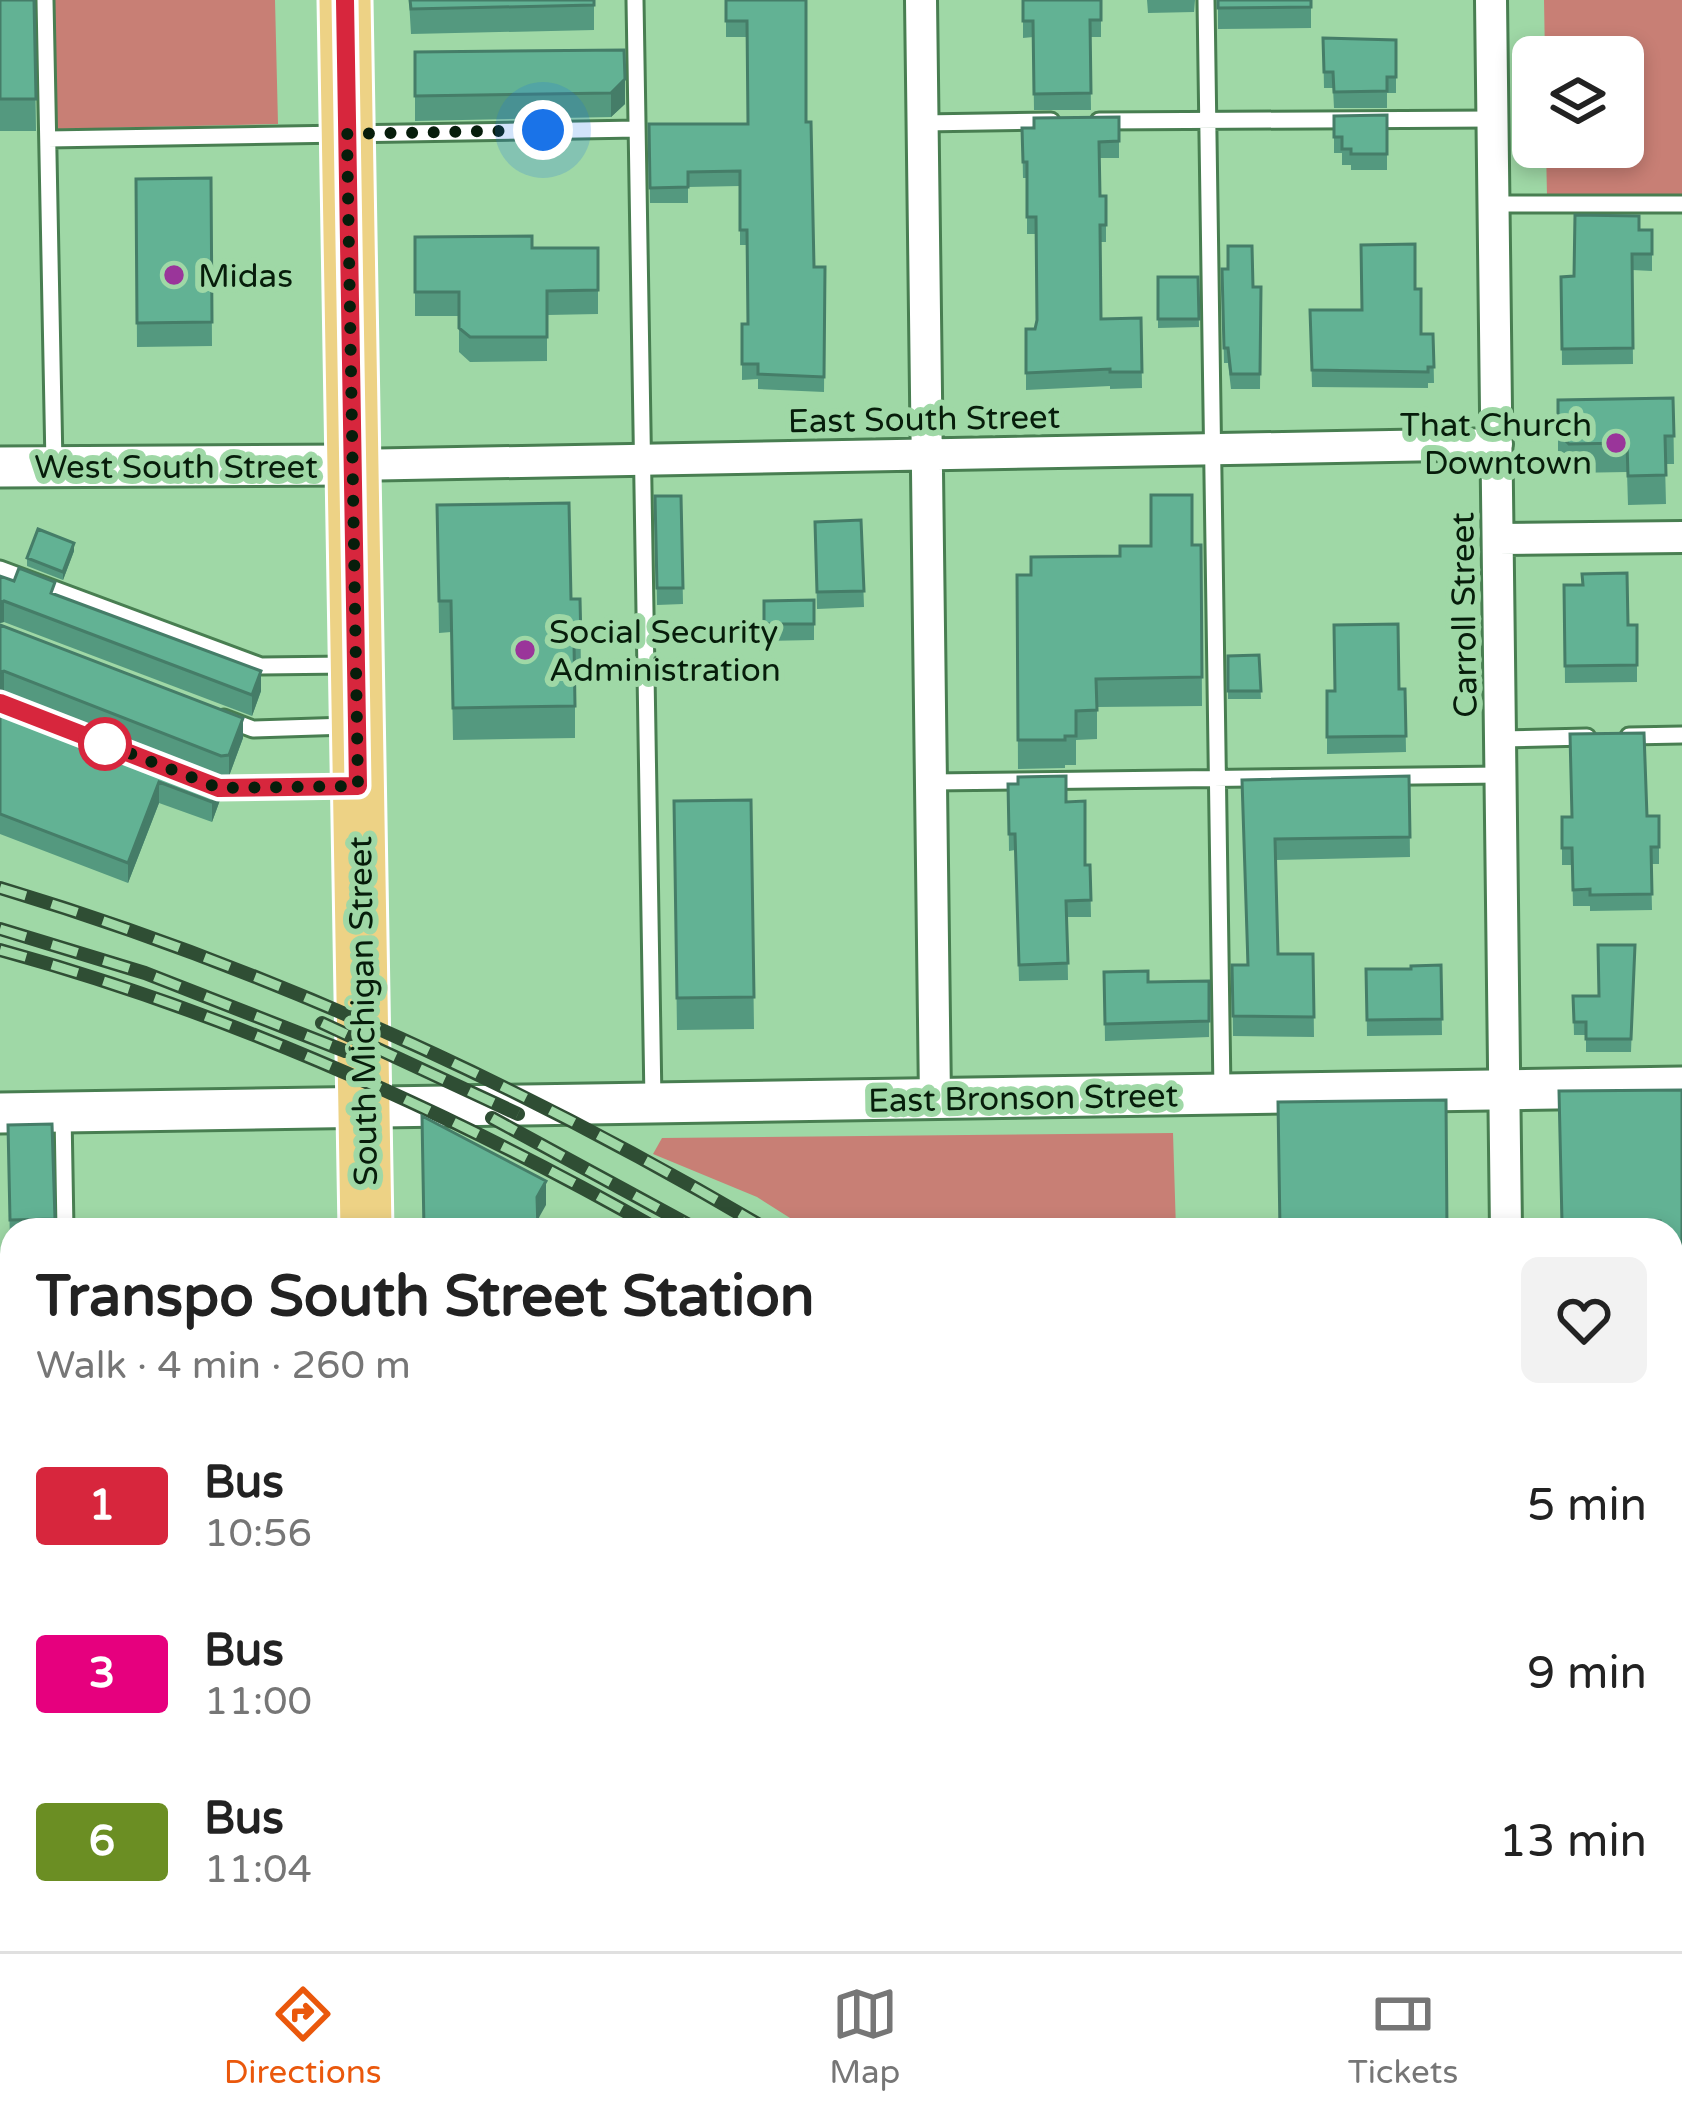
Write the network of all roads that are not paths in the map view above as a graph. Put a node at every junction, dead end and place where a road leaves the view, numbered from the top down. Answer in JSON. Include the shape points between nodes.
{"nodes":[{"id":1,"x":45,"y":0,"type":"edge"},
{"id":2,"x":345,"y":0,"type":"edge"},
{"id":3,"x":635,"y":0,"type":"edge"},
{"id":4,"x":921,"y":0,"type":"edge"},
{"id":5,"x":1206,"y":0,"type":"edge"},
{"id":6,"x":1491,"y":0,"type":"edge"},
{"id":7,"x":1208,"y":119,"type":"junction"},
{"id":8,"x":1492,"y":119,"type":"junction"},
{"id":9,"x":1064,"y":121,"type":"edge"},
{"id":10,"x":1088,"y":121,"type":"edge"},
{"id":11,"x":922,"y":123,"type":"junction"},
{"id":12,"x":638,"y":129,"type":"junction"},
{"id":13,"x":347,"y":134,"type":"junction"},
{"id":14,"x":48,"y":139,"type":"junction"},
{"id":15,"x":1494,"y":204,"type":"junction"},
{"id":16,"x":1682,"y":204,"type":"edge"},
{"id":17,"x":1497,"y":444,"type":"junction"},
{"id":18,"x":1214,"y":449,"type":"junction"},
{"id":19,"x":928,"y":454,"type":"junction"},
{"id":20,"x":643,"y":459,"type":"junction"},
{"id":21,"x":352,"y":465,"type":"junction"},
{"id":22,"x":0,"y":467,"type":"edge"},
{"id":23,"x":54,"y":467,"type":"junction"},
{"id":24,"x":1682,"y":537,"type":"edge"},
{"id":25,"x":1498,"y":539,"type":"junction"},
{"id":26,"x":0,"y":569,"type":"edge"},
{"id":27,"x":356,"y":665,"type":"junction"},
{"id":28,"x":215,"y":714,"type":"edge"},
{"id":29,"x":357,"y":726,"type":"junction"},
{"id":30,"x":1682,"y":735,"type":"edge"},
{"id":31,"x":1500,"y":739,"type":"junction"},
{"id":32,"x":1501,"y":775,"type":"junction"},
{"id":33,"x":197,"y":779,"type":"edge"},
{"id":34,"x":1216,"y":779,"type":"junction"},
{"id":35,"x":931,"y":782,"type":"junction"},
{"id":36,"x":358,"y":786,"type":"junction"},
{"id":37,"x":1682,"y":1087,"type":"edge"},
{"id":38,"x":1504,"y":1090,"type":"junction"},
{"id":39,"x":1222,"y":1094,"type":"junction"},
{"id":40,"x":935,"y":1099,"type":"junction"},
{"id":41,"x":653,"y":1103,"type":"junction"},
{"id":42,"x":364,"y":1108,"type":"junction"},
{"id":43,"x":63,"y":1112,"type":"junction"},
{"id":44,"x":0,"y":1113,"type":"edge"},
{"id":45,"x":65,"y":1218,"type":"edge"},
{"id":46,"x":366,"y":1218,"type":"edge"},
{"id":47,"x":1506,"y":1218,"type":"edge"}],
"edges":[{"from":1,"to":14,"type":"lane"},
{"from":2,"to":13,"type":"main road","name":"South Michigan Street"},
{"from":3,"to":12,"type":"lane"},
{"from":4,"to":11,"type":"street"},
{"from":5,"to":7,"type":"lane"},
{"from":6,"to":8,"type":"street","name":"Carroll Street"},
{"from":7,"to":8,"type":"lane"},
{"from":7,"to":10,"type":"lane"},
{"from":7,"to":18,"type":"lane"},
{"from":8,"to":15,"type":"street","name":"Carroll Street"},
{"from":9,"to":11,"type":"lane"},
{"from":11,"to":19,"type":"street"},
{"from":12,"to":13,"type":"lane"},
{"from":12,"to":20,"type":"lane"},
{"from":13,"to":14,"type":"lane"},
{"from":13,"to":21,"type":"main road","name":"South Michigan Street"},
{"from":14,"to":23,"type":"lane"},
{"from":15,"to":16,"type":"lane"},
{"from":15,"to":17,"type":"street","name":"Carroll Street"},
{"from":17,"to":18,"type":"street","name":"East South Street"},
{"from":17,"to":25,"type":"street","name":"Carroll Street"},
{"from":18,"to":19,"type":"street","name":"East South Street"},
{"from":18,"to":34,"type":"lane"},
{"from":19,"to":20,"type":"street","name":"East South Street"},
{"from":19,"to":35,"type":"street"},
{"from":20,"to":21,"type":"street","name":"East South Street"},
{"from":20,"to":41,"type":"lane"},
{"from":21,"to":23,"type":"street","name":"West South Street"},
{"from":21,"to":27,"type":"main road","name":"South Michigan Street"},
{"from":22,"to":23,"type":"street","name":"West South Street"},
{"from":24,"to":25,"type":"street"},
{"from":25,"to":31,"type":"street","name":"Carroll Street"},
{"from":26,"to":27,"type":"lane","via":[[261,666]]},
{"from":27,"to":29,"type":"main road","name":"South Michigan Street"},
{"from":28,"to":29,"type":"lane","via":[[253,729]]},
{"from":29,"to":36,"type":"main road","name":"South Michigan Street"},
{"from":30,"to":31,"type":"lane"},
{"from":31,"to":32,"type":"street","name":"Carroll Street"},
{"from":32,"to":34,"type":"lane"},
{"from":32,"to":38,"type":"street","name":"Carroll Street"},
{"from":33,"to":36,"type":"lane","via":[[219,788]]},
{"from":34,"to":35,"type":"lane"},
{"from":34,"to":39,"type":"lane"},
{"from":35,"to":40,"type":"street"},
{"from":36,"to":42,"type":"main road","name":"South Michigan Street"},
{"from":37,"to":38,"type":"street","name":"East Bronson Street"},
{"from":38,"to":39,"type":"street","name":"East Bronson Street"},
{"from":38,"to":47,"type":"street","name":"Carroll Street"},
{"from":39,"to":40,"type":"street","name":"East Bronson Street"},
{"from":40,"to":41,"type":"street","name":"East Bronson Street"},
{"from":41,"to":42,"type":"street","name":"East Bronson Street"},
{"from":42,"to":43,"type":"street","name":"East Bronson Street"},
{"from":42,"to":46,"type":"main road","name":"South Michigan Street"},
{"from":43,"to":44,"type":"street","name":"East Bronson Street"},
{"from":43,"to":45,"type":"lane"}]}
